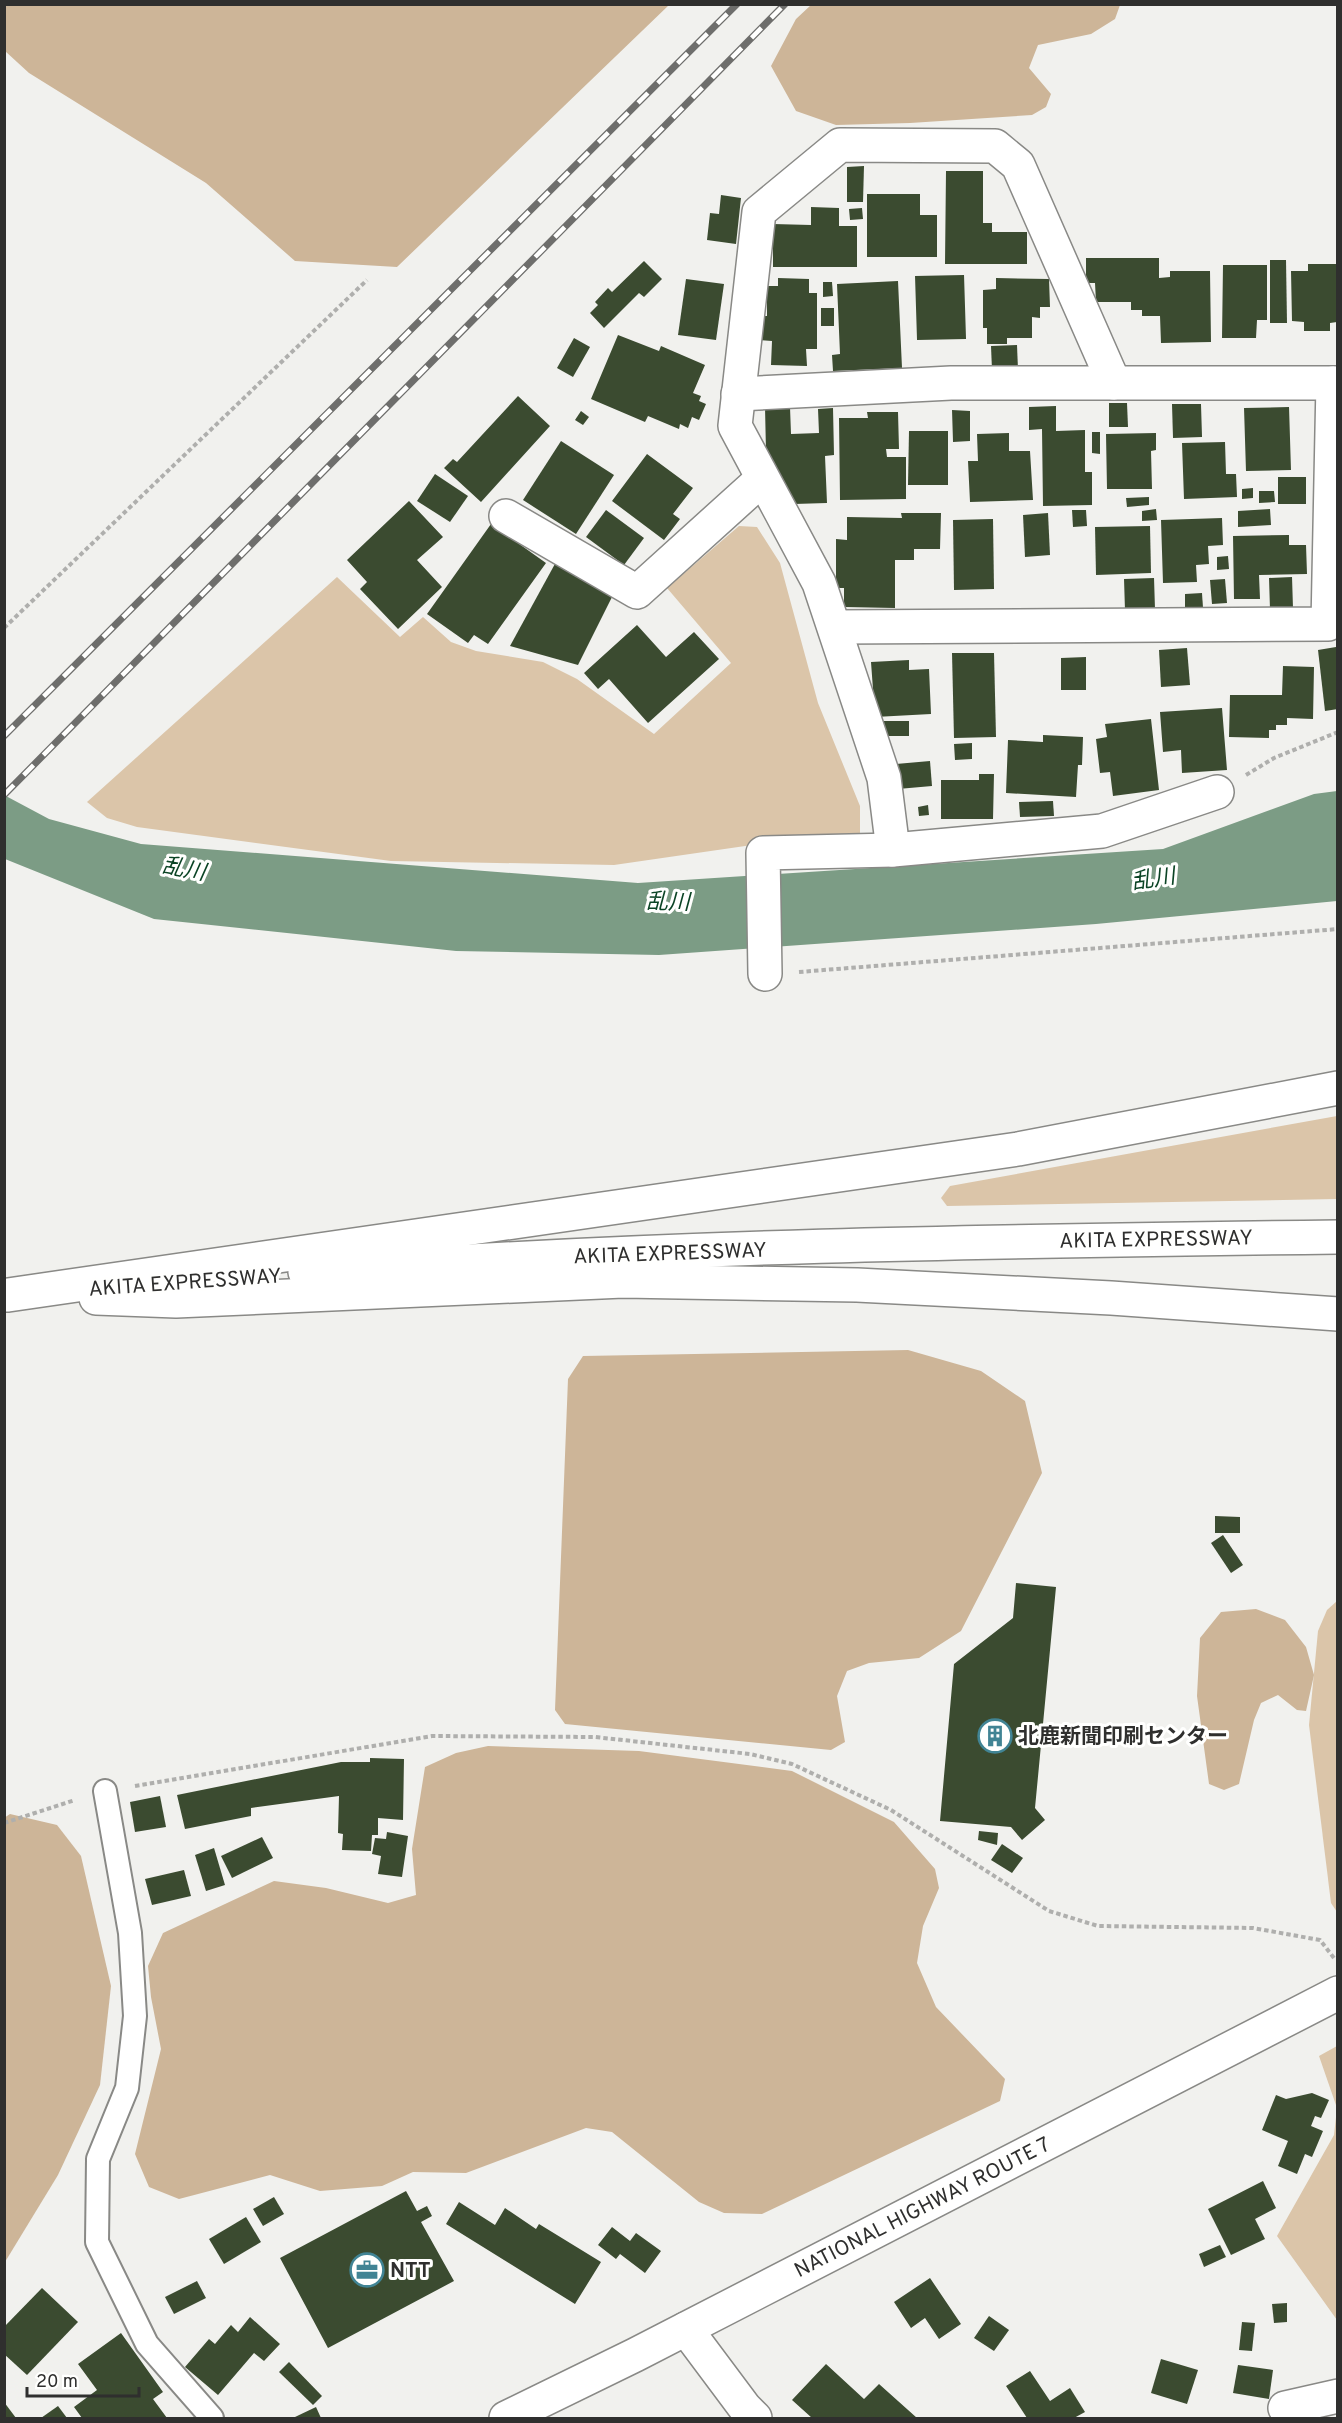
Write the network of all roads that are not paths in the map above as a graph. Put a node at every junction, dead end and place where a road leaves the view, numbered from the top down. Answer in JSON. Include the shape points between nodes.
{"nodes":[{"id":1,"x":1113,"y":383,"type":"junction"},
{"id":2,"x":1335,"y":383,"type":"edge"},
{"id":3,"x":738,"y":394,"type":"junction"},
{"id":4,"x":762,"y":479,"type":"junction"},
{"id":5,"x":506,"y":516,"type":"dead end"},
{"id":6,"x":835,"y":627,"type":"junction"},
{"id":7,"x":1217,"y":792,"type":"road end"},
{"id":8,"x":893,"y":850,"type":"junction"},
{"id":9,"x":765,"y":974,"type":"road end"},
{"id":10,"x":1338,"y":1088,"type":"edge"},
{"id":11,"x":1338,"y":1237,"type":"edge"},
{"id":12,"x":6,"y":1296,"type":"edge"},
{"id":13,"x":1338,"y":1314,"type":"edge"},
{"id":14,"x":105,"y":1791,"type":"road end"},
{"id":15,"x":1338,"y":1994,"type":"edge"},
{"id":16,"x":686,"y":2329,"type":"junction"},
{"id":17,"x":1338,"y":2396,"type":"edge"},
{"id":18,"x":1285,"y":2408,"type":"dead end"},
{"id":19,"x":212,"y":2418,"type":"edge"},
{"id":20,"x":506,"y":2418,"type":"edge"},
{"id":21,"x":755,"y":2418,"type":"edge"}],
"edges":[{"from":1,"to":2,"type":"main road"},
{"from":1,"to":3,"type":"main road","via":[[951,383]]},
{"from":1,"to":3,"type":"main road","via":[[1018,165],[995,146],[840,145],[759,212]]},
{"from":2,"to":6,"type":"main road","via":[[1328,624]]},
{"from":3,"to":4,"type":"main road","via":[[735,426]]},
{"from":4,"to":5,"type":"main road","via":[[637,592]]},
{"from":4,"to":6,"type":"main road","via":[[819,583]]},
{"from":6,"to":8,"type":"main road","via":[[884,778]]},
{"from":7,"to":8,"type":"main road","via":[[1102,831]]},
{"from":8,"to":9,"type":"main road","via":[[763,853]]},
{"from":10,"to":12,"type":"main road","via":[[1018,1149]]},
{"from":11,"to":12,"type":"main road","name":"AKITA EXPRESSWAY","via":[[1012,1241],[665,1252],[325,1271]]},
{"from":12,"to":13,"type":"main road","via":[[176,1301],[623,1281],[857,1285]]},
{"from":14,"to":19,"type":"lane","via":[[130,1933],[135,2016],[127,2088],[98,2159],[97,2242],[147,2344]]},
{"from":15,"to":16,"type":"main road","name":"NATIONAL HIGHWAY ROUTE 7"},
{"from":16,"to":20,"type":"main road","name":"NATIONAL HIGHWAY ROUTE 7"},
{"from":16,"to":21,"type":"main road"},
{"from":17,"to":18,"type":"main road"}]}
